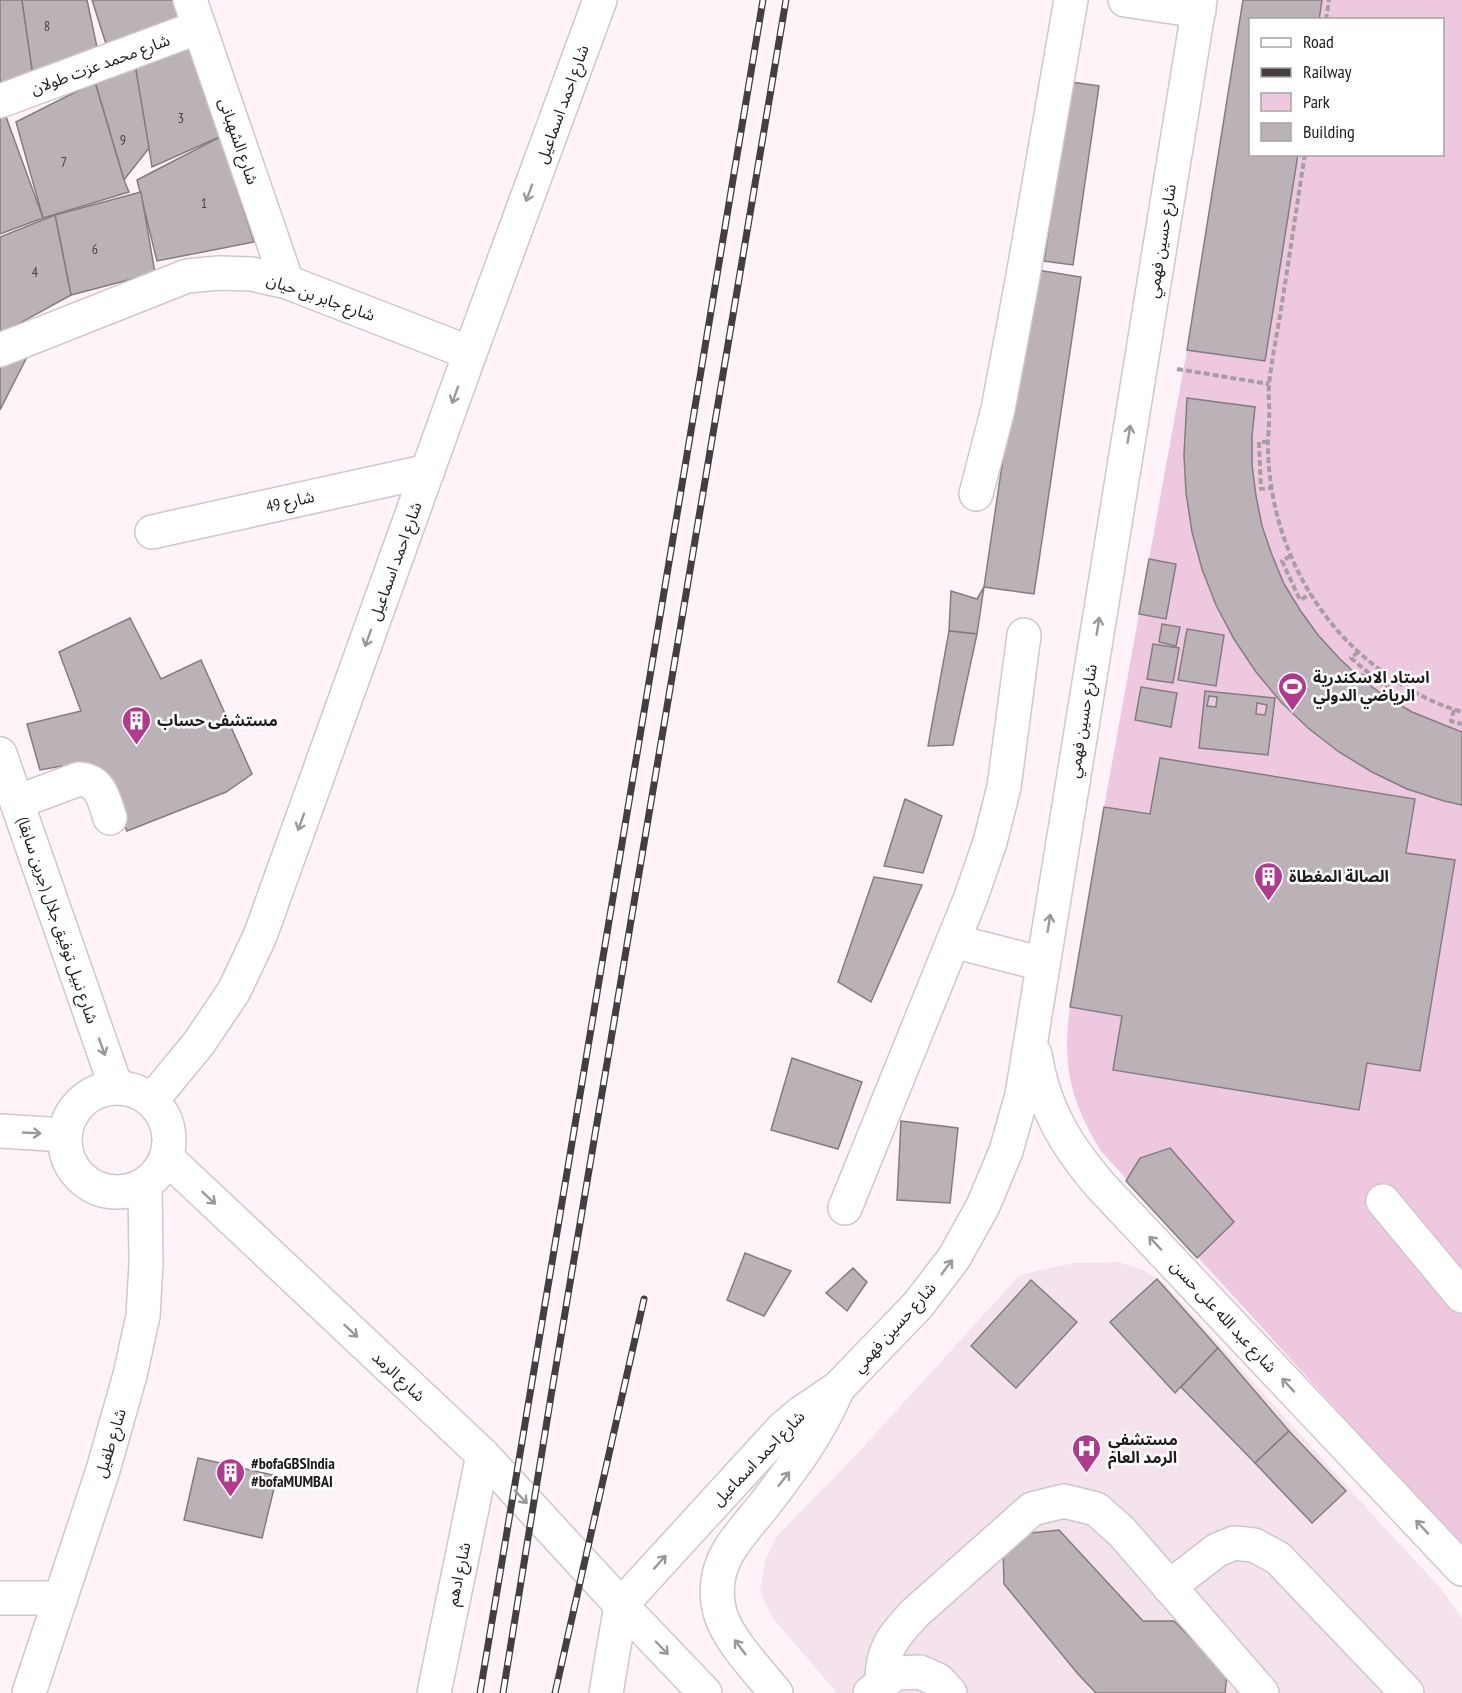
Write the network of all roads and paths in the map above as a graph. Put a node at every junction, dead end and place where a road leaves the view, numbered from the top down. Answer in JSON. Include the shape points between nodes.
{"nodes":[{"id":1,"x":600,"y":0,"type":"edge"},
{"id":2,"x":1071,"y":0,"type":"edge"},
{"id":3,"x":1125,"y":0,"type":"edge"},
{"id":4,"x":1329,"y":0,"type":"edge"},
{"id":5,"x":1199,"y":5,"type":"edge"},
{"id":6,"x":195,"y":13,"type":"edge"},
{"id":7,"x":1326,"y":18,"type":"edge"},
{"id":8,"x":0,"y":101,"type":"edge"},
{"id":9,"x":1305,"y":156,"type":"edge"},
{"id":10,"x":287,"y":282,"type":"junction"},
{"id":11,"x":0,"y":350,"type":"edge"},
{"id":12,"x":470,"y":353,"type":"junction"},
{"id":13,"x":1141,"y":363,"type":"junction"},
{"id":14,"x":1269,"y":384,"type":"junction"},
{"id":15,"x":1268,"y":442,"type":"junction"},
{"id":16,"x":1260,"y":464,"type":"junction"},
{"id":17,"x":1252,"y":465,"type":"dead end"},
{"id":18,"x":428,"y":471,"type":"junction"},
{"id":19,"x":1271,"y":488,"type":"junction"},
{"id":20,"x":976,"y":494,"type":"dead end"},
{"id":21,"x":152,"y":532,"type":"dead end"},
{"id":22,"x":1291,"y":556,"type":"junction"},
{"id":23,"x":1291,"y":580,"type":"junction"},
{"id":24,"x":1284,"y":584,"type":"dead end"},
{"id":25,"x":1311,"y":594,"type":"junction"},
{"id":26,"x":1024,"y":635,"type":"dead end"},
{"id":27,"x":1358,"y":652,"type":"junction"},
{"id":28,"x":1366,"y":671,"type":"junction"},
{"id":29,"x":1361,"y":679,"type":"dead end"},
{"id":30,"x":1392,"y":679,"type":"junction"},
{"id":31,"x":1454,"y":710,"type":"junction"},
{"id":32,"x":1462,"y":712,"type":"edge"},
{"id":33,"x":1462,"y":724,"type":"edge"},
{"id":34,"x":0,"y":754,"type":"edge"},
{"id":35,"x":17,"y":802,"type":"junction"},
{"id":36,"x":110,"y":818,"type":"dead end"},
{"id":37,"x":952,"y":941,"type":"junction"},
{"id":38,"x":1043,"y":964,"type":"junction"},
{"id":39,"x":1032,"y":1036,"type":"junction"},
{"id":40,"x":116,"y":1087,"type":"junction"},
{"id":41,"x":152,"y":1101,"type":"junction"},
{"id":42,"x":0,"y":1131,"type":"edge"},
{"id":43,"x":65,"y":1135,"type":"junction"},
{"id":44,"x":167,"y":1158,"type":"junction"},
{"id":45,"x":144,"y":1185,"type":"junction"},
{"id":46,"x":1383,"y":1202,"type":"dead end"},
{"id":47,"x":845,"y":1208,"type":"dead end"},
{"id":48,"x":1462,"y":1296,"type":"edge"},
{"id":49,"x":838,"y":1388,"type":"junction"},
{"id":50,"x":483,"y":1455,"type":"junction"},
{"id":51,"x":1462,"y":1569,"type":"edge"},
{"id":52,"x":1169,"y":1587,"type":"junction"},
{"id":53,"x":0,"y":1598,"type":"edge"},
{"id":54,"x":61,"y":1598,"type":"junction"},
{"id":55,"x":621,"y":1605,"type":"junction"},
{"id":56,"x":876,"y":1689,"type":"edge"},
{"id":57,"x":29,"y":1693,"type":"edge"},
{"id":58,"x":434,"y":1693,"type":"edge"},
{"id":59,"x":606,"y":1693,"type":"edge"},
{"id":60,"x":705,"y":1693,"type":"edge"},
{"id":61,"x":776,"y":1693,"type":"edge"},
{"id":62,"x":950,"y":1693,"type":"edge"},
{"id":63,"x":1262,"y":1693,"type":"edge"},
{"id":64,"x":1407,"y":1693,"type":"edge"}],
"edges":[{"from":1,"to":12,"type":"main road","name":"شارع احمد اسماعيل","one_way":true},
{"from":2,"to":20,"type":"main road","via":[[998,409]]},
{"from":3,"to":5,"type":"main road"},
{"from":4,"to":7,"type":"path"},
{"from":5,"to":13,"type":"main road","name":"شارع حسين فهمي"},
{"from":6,"to":8,"type":"main road","name":"شارع محمد عزت طولان"},
{"from":6,"to":10,"type":"main road","name":"شارع الشهبانى"},
{"from":9,"to":14,"type":"path"},
{"from":10,"to":11,"type":"main road","name":"شارع جابر بن حيان","via":[[252,274],[187,276]]},
{"from":10,"to":12,"type":"main road","name":"شارع جابر بن حيان"},
{"from":12,"to":18,"type":"main road","name":"شارع احمد اسماعيل","one_way":true},
{"from":13,"to":14,"type":"path"},
{"from":38,"to":13,"type":"main road","name":"شارع حسين فهمي","one_way":true},
{"from":14,"to":15,"type":"path"},
{"from":15,"to":16,"type":"path","via":[[1259,442]]},
{"from":15,"to":19,"type":"path"},
{"from":16,"to":17,"type":"path"},
{"from":16,"to":19,"type":"path","via":[[1261,489]]},
{"from":18,"to":21,"type":"main road","name":"شارع 49"},
{"from":18,"to":41,"type":"main road","name":"شارع احمد اسماعيل","one_way":true,"via":[[261,936],[234,991],[199,1043]]},
{"from":19,"to":22,"type":"path"},
{"from":22,"to":23,"type":"path","via":[[1282,561]]},
{"from":22,"to":25,"type":"path"},
{"from":23,"to":24,"type":"path"},
{"from":23,"to":25,"type":"path","via":[[1300,600]]},
{"from":25,"to":27,"type":"path"},
{"from":26,"to":37,"type":"main road","via":[[1004,787],[990,842]]},
{"from":27,"to":28,"type":"path","via":[[1351,658]]},
{"from":27,"to":30,"type":"path"},
{"from":28,"to":29,"type":"path"},
{"from":28,"to":30,"type":"path","via":[[1386,688]]},
{"from":30,"to":31,"type":"path"},
{"from":31,"to":32,"type":"path"},
{"from":31,"to":33,"type":"path","via":[[1451,721]]},
{"from":34,"to":35,"type":"main road","name":"شارع نبيل توفيق جلال (جرين سابقا)"},
{"from":35,"to":36,"type":"main road","via":[[86,779],[100,790]]},
{"from":35,"to":40,"type":"main road","name":"شارع نبيل توفيق جلال (جرين سابقا)","one_way":true},
{"from":37,"to":38,"type":"main road"},
{"from":37,"to":47,"type":"main road"},
{"from":38,"to":39,"type":"main road","name":"شارع حسين فهمي"},
{"from":49,"to":39,"type":"main road","name":"شارع حسين فهمي","one_way":true,"via":[[918,1305],[954,1258],[983,1206],[1006,1151],[1022,1095]]},
{"from":51,"to":39,"type":"main road","name":"شارع عبد الله على حسن","one_way":true,"via":[[1078,1159],[1047,1101]]},
{"from":40,"to":41,"type":"main road","via":[[136,1090]]},
{"from":40,"to":43,"type":"main road","via":[[81,1101],[70,1117]]},
{"from":41,"to":44,"type":"main road","via":[[168,1127]]},
{"from":42,"to":43,"type":"main road","one_way":true},
{"from":43,"to":45,"type":"main road","via":[[66,1152],[82,1180],[113,1192]]},
{"from":44,"to":45,"type":"main road"},
{"from":44,"to":50,"type":"main road","name":"شارع الرمد","one_way":true},
{"from":45,"to":54,"type":"main road","name":"شارع طفيل","via":[[143,1316],[106,1459]]},
{"from":46,"to":48,"type":"main road"},
{"from":55,"to":49,"type":"main road","name":"شارع احمد اسماعيل","one_way":true,"via":[[783,1428]]},
{"from":61,"to":49,"type":"main road","name":"شارع احمد اسماعيل","one_way":true,"via":[[724,1623],[717,1603],[717,1581],[735,1542],[808,1446]]},
{"from":50,"to":55,"type":"main road","name":"شارع الرمد","one_way":true},
{"from":50,"to":58,"type":"main road","name":"شارع ادهم"},
{"from":52,"to":56,"type":"main road","via":[[1121,1531],[1096,1509],[1064,1501],[1032,1509],[898,1631],[886,1651]]},
{"from":52,"to":63,"type":"main road"},
{"from":52,"to":64,"type":"main road","via":[[1216,1550],[1234,1543],[1254,1545],[1278,1558]]},
{"from":53,"to":54,"type":"main road"},
{"from":54,"to":57,"type":"main road","name":"شارع طفيل"},
{"from":55,"to":59,"type":"main road"},
{"from":55,"to":60,"type":"main road","one_way":true},
{"from":56,"to":62,"type":"main road","via":[[896,1673],[920,1672],[938,1680]]}]}
